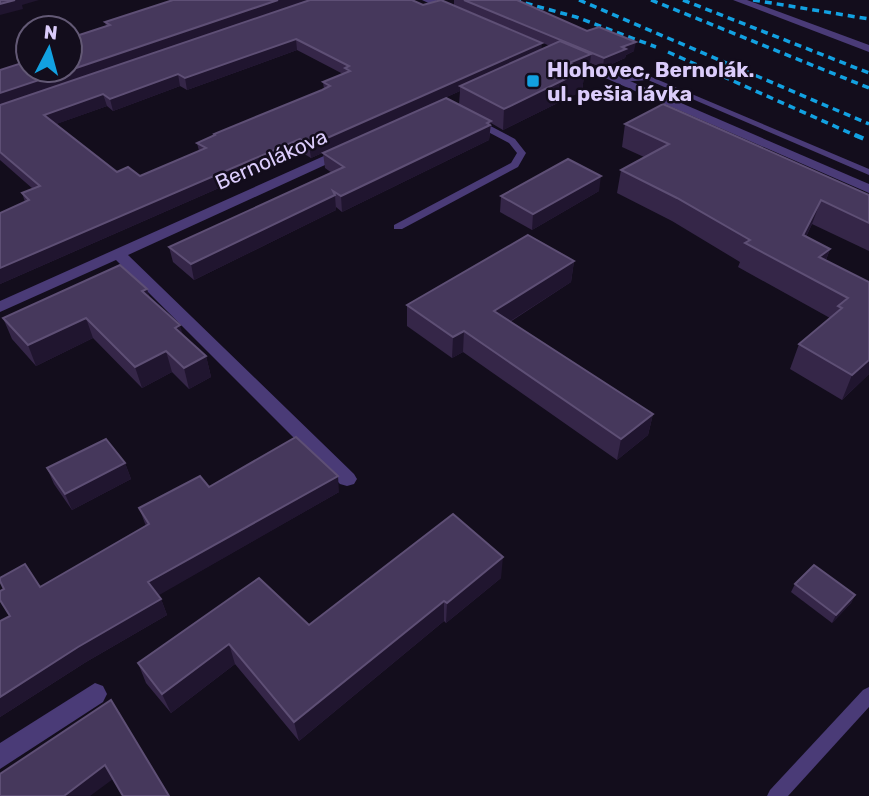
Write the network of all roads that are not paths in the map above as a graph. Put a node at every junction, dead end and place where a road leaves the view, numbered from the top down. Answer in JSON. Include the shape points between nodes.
{"nodes":[{"id":1,"x":427,"y":0,"type":"edge"},
{"id":2,"x":738,"y":0,"type":"edge"},
{"id":3,"x":462,"y":15,"type":"edge"},
{"id":4,"x":869,"y":50,"type":"edge"},
{"id":5,"x":558,"y":54,"type":"edge"},
{"id":6,"x":620,"y":80,"type":"junction"},
{"id":7,"x":462,"y":114,"type":"edge"},
{"id":8,"x":357,"y":145,"type":"edge"},
{"id":9,"x":869,"y":172,"type":"edge"},
{"id":10,"x":869,"y":189,"type":"edge"},
{"id":11,"x":398,"y":227,"type":"dead end"},
{"id":12,"x":118,"y":253,"type":"junction"},
{"id":13,"x":0,"y":307,"type":"edge"},
{"id":14,"x":347,"y":479,"type":"dead end"},
{"id":15,"x":95,"y":694,"type":"dead end"},
{"id":16,"x":869,"y":695,"type":"edge"},
{"id":17,"x":0,"y":757,"type":"edge"},
{"id":18,"x":776,"y":796,"type":"edge"}],
"edges":[{"from":1,"to":3,"type":"street"},
{"from":2,"to":4,"type":"street"},
{"from":5,"to":6,"type":"street"},
{"from":6,"to":9,"type":"lane","via":[[649,78]]},
{"from":6,"to":10,"type":"street"},
{"from":7,"to":11,"type":"lane","via":[[512,141],[522,153],[515,165]]},
{"from":8,"to":12,"type":"street","name":"Bernolákova"},
{"from":12,"to":13,"type":"street","name":"Bernolákova"},
{"from":12,"to":14,"type":"street"},
{"from":15,"to":17,"type":"street"},
{"from":16,"to":18,"type":"lane"}]}
